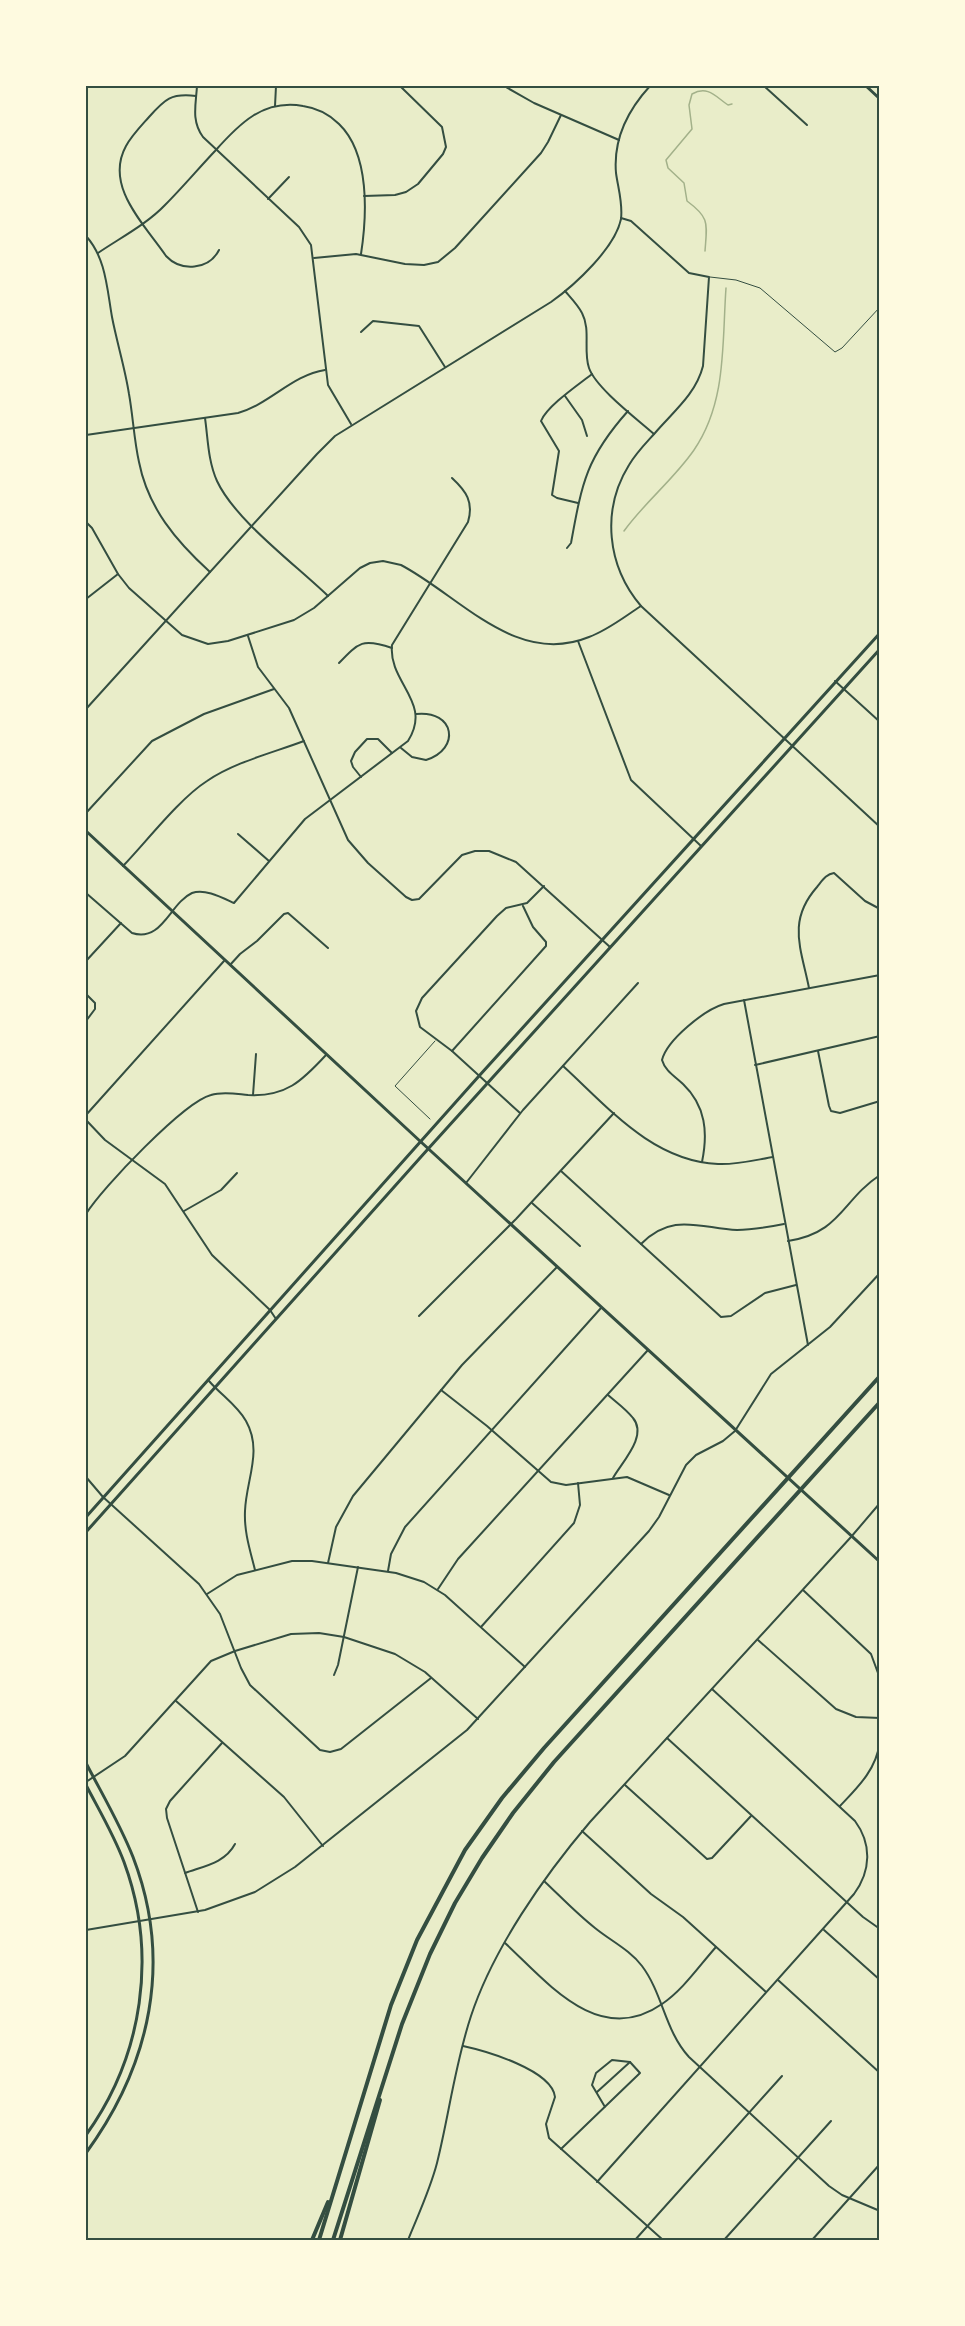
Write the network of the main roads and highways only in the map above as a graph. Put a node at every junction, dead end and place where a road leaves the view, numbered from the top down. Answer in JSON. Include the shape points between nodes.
{"nodes":[{"id":1,"x":866,"y":86,"type":"edge"},
{"id":2,"x":879,"y":99,"type":"edge"},
{"id":3,"x":879,"y":633,"type":"edge"},
{"id":4,"x":879,"y":649,"type":"edge"},
{"id":5,"x":86,"y":831,"type":"edge"},
{"id":6,"x":421,"y":1142,"type":"junction"},
{"id":7,"x":428,"y":1149,"type":"junction"},
{"id":8,"x":879,"y":1376,"type":"edge"},
{"id":9,"x":879,"y":1402,"type":"edge"},
{"id":10,"x":86,"y":1517,"type":"edge"},
{"id":11,"x":86,"y":1532,"type":"edge"},
{"id":12,"x":879,"y":1562,"type":"edge"},
{"id":13,"x":86,"y":1763,"type":"edge"},
{"id":14,"x":86,"y":1783,"type":"edge"},
{"id":15,"x":395,"y":2046,"type":"junction"},
{"id":16,"x":86,"y":2135,"type":"edge"},
{"id":17,"x":86,"y":2153,"type":"edge"},
{"id":18,"x":337,"y":2179,"type":"junction"},
{"id":19,"x":312,"y":2241,"type":"edge"},
{"id":20,"x":319,"y":2241,"type":"edge"},
{"id":21,"x":333,"y":2241,"type":"edge"},
{"id":22,"x":340,"y":2241,"type":"edge"}],
"edges":[{"from":1,"to":2,"type":"main road"},
{"from":3,"to":6,"type":"main road"},
{"from":4,"to":7,"type":"main road"},
{"from":5,"to":6,"type":"main road"},
{"from":6,"to":7,"type":"main road"},
{"from":6,"to":10,"type":"main road"},
{"from":7,"to":11,"type":"main road"},
{"from":7,"to":12,"type":"main road"},
{"from":8,"to":18,"type":"highway","via":[[544,1748],[465,1850],[436,1902],[400,1982]]},
{"from":9,"to":15,"type":"highway","via":[[560,1756],[508,1820],[447,1918]]},
{"from":13,"to":17,"type":"main road","via":[[133,1856],[144,1894],[154,1967],[151,2006],[132,2073],[117,2106]]},
{"from":14,"to":16,"type":"main road","via":[[122,1857],[135,1896],[142,1970],[134,2036],[112,2093]]},
{"from":15,"to":21,"type":"highway"},
{"from":15,"to":22,"type":"highway"},
{"from":18,"to":19,"type":"highway"},
{"from":18,"to":20,"type":"highway"}]}
